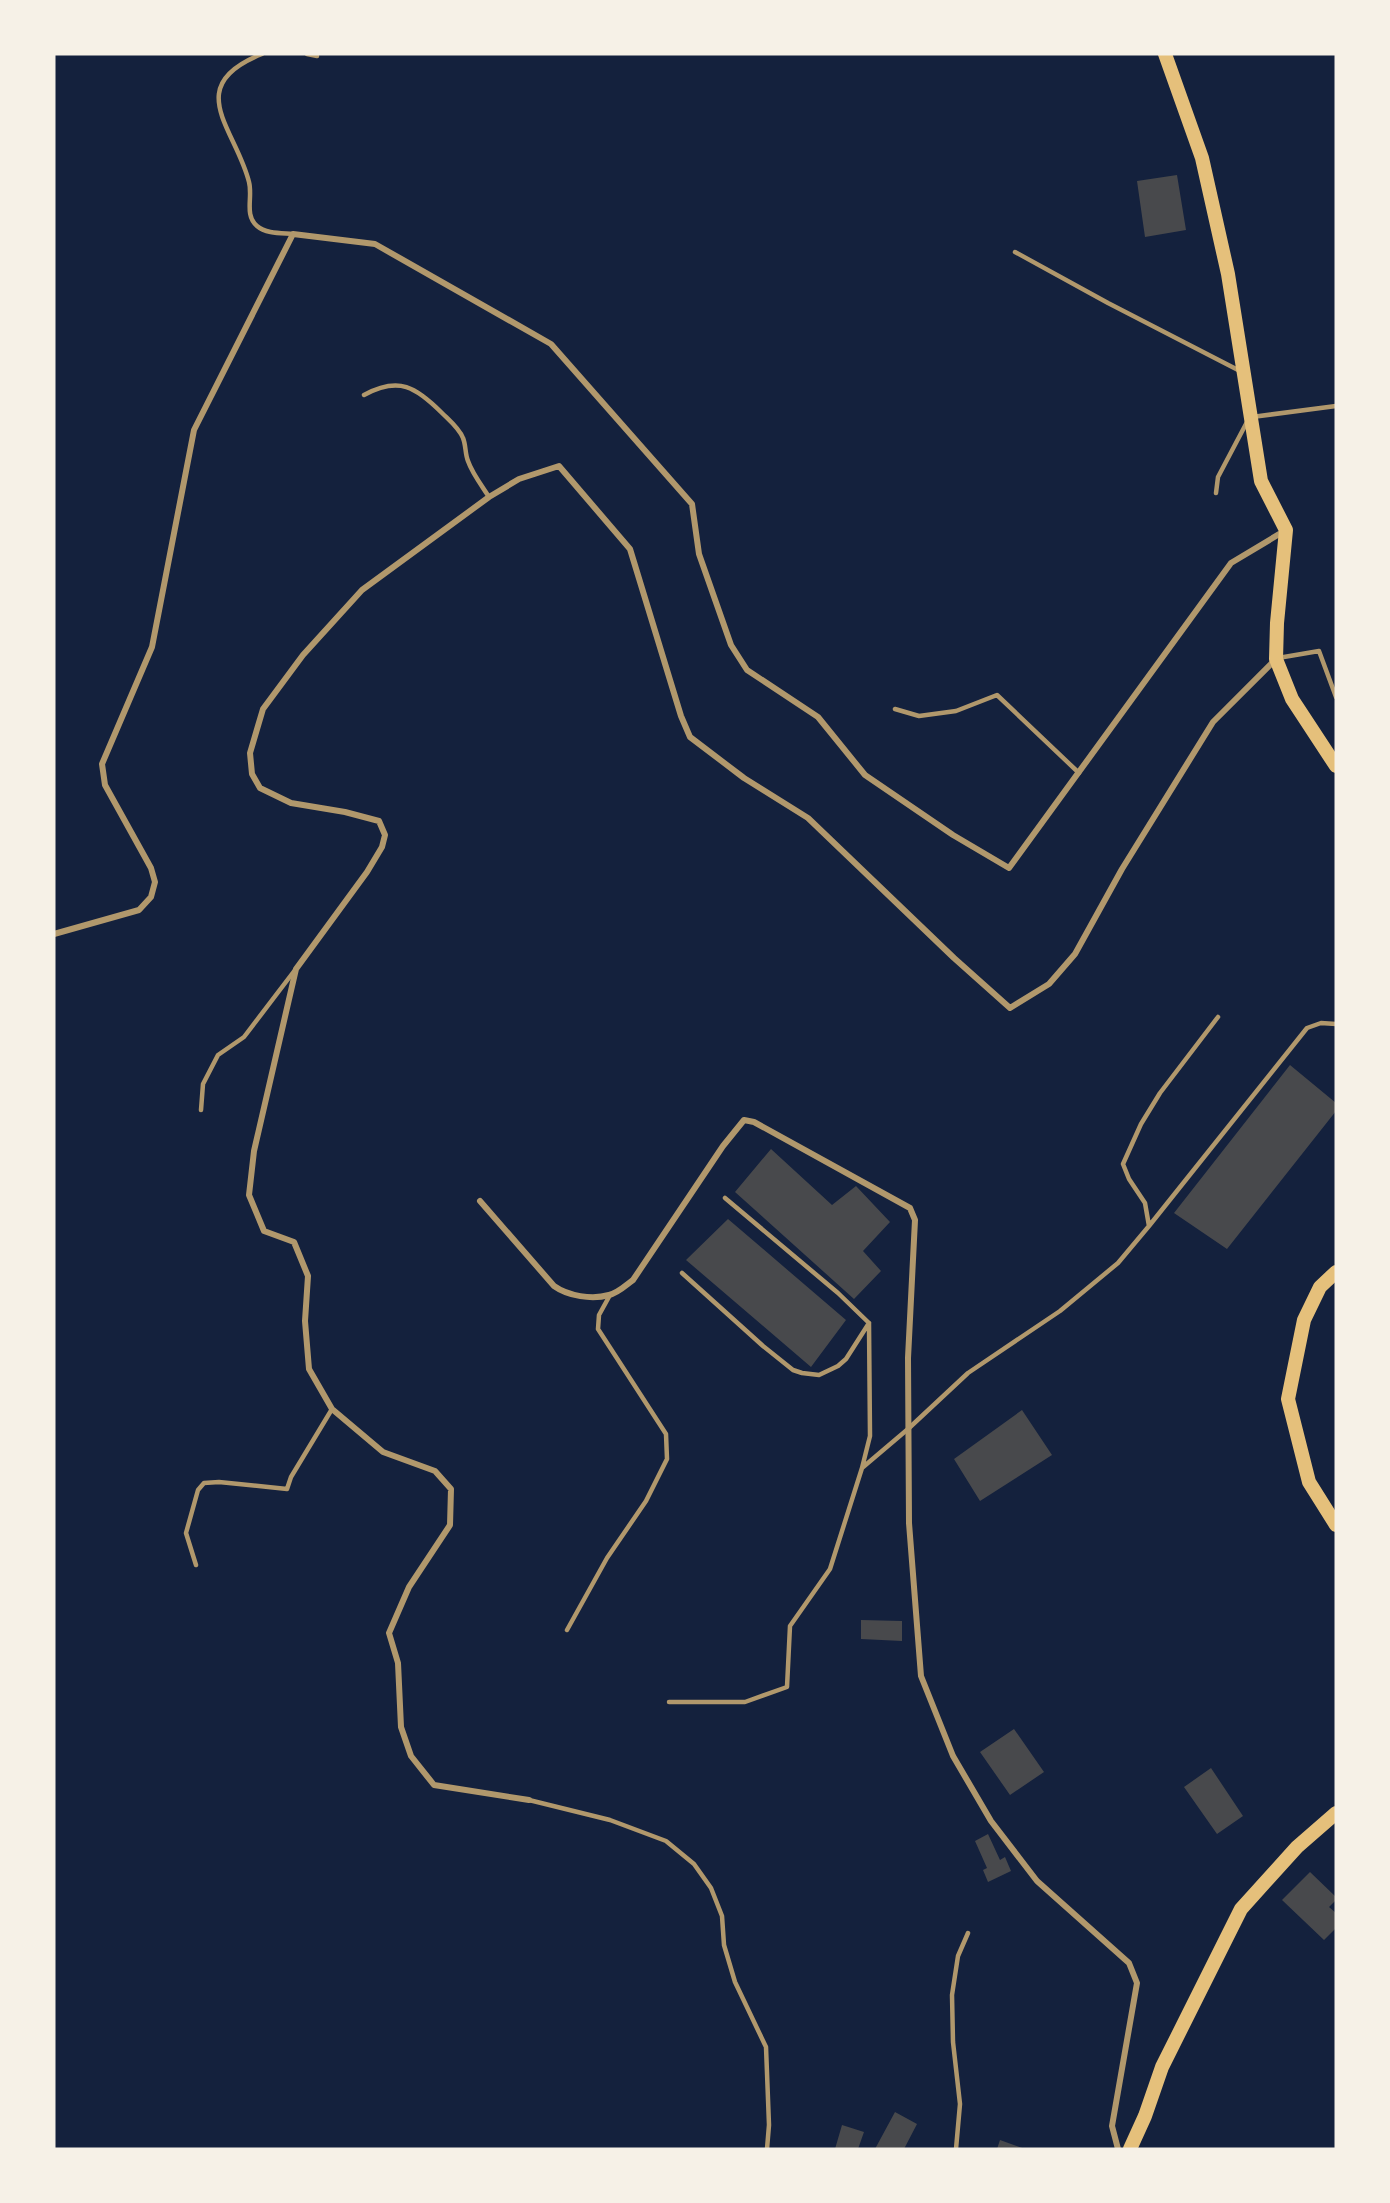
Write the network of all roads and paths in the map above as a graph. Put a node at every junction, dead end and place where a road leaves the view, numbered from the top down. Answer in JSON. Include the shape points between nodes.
{"nodes":[{"id":1,"x":262,"y":54,"type":"edge"},
{"id":2,"x":307,"y":54,"type":"edge"},
{"id":3,"x":1165,"y":54,"type":"edge"},
{"id":4,"x":316,"y":56,"type":"dead end"},
{"id":5,"x":293,"y":234,"type":"junction"},
{"id":6,"x":1015,"y":252,"type":"dead end"},
{"id":7,"x":1243,"y":372,"type":"junction"},
{"id":8,"x":364,"y":394,"type":"dead end"},
{"id":9,"x":1336,"y":406,"type":"edge"},
{"id":10,"x":1249,"y":417,"type":"junction"},
{"id":11,"x":1216,"y":493,"type":"dead end"},
{"id":12,"x":489,"y":497,"type":"junction"},
{"id":13,"x":1286,"y":530,"type":"junction"},
{"id":14,"x":1276,"y":659,"type":"junction"},
{"id":15,"x":1336,"y":697,"type":"edge"},
{"id":16,"x":895,"y":709,"type":"dead end"},
{"id":17,"x":1336,"y":766,"type":"edge"},
{"id":18,"x":1079,"y":773,"type":"junction"},
{"id":19,"x":54,"y":934,"type":"edge"},
{"id":20,"x":296,"y":969,"type":"junction"},
{"id":21,"x":1218,"y":1017,"type":"dead end"},
{"id":22,"x":1336,"y":1024,"type":"edge"},
{"id":23,"x":201,"y":1110,"type":"dead end"},
{"id":24,"x":725,"y":1198,"type":"dead end"},
{"id":25,"x":480,"y":1201,"type":"dead end"},
{"id":26,"x":1149,"y":1226,"type":"junction"},
{"id":27,"x":1336,"y":1272,"type":"edge"},
{"id":28,"x":682,"y":1273,"type":"dead end"},
{"id":29,"x":610,"y":1295,"type":"junction"},
{"id":30,"x":869,"y":1323,"type":"junction"},
{"id":31,"x":332,"y":1409,"type":"junction"},
{"id":32,"x":908,"y":1429,"type":"junction"},
{"id":33,"x":862,"y":1468,"type":"junction"},
{"id":34,"x":1336,"y":1525,"type":"edge"},
{"id":35,"x":196,"y":1565,"type":"dead end"},
{"id":36,"x":567,"y":1630,"type":"dead end"},
{"id":37,"x":669,"y":1701,"type":"dead end"},
{"id":38,"x":529,"y":1800,"type":"joint"},
{"id":39,"x":1336,"y":1813,"type":"edge"},
{"id":40,"x":968,"y":1933,"type":"dead end"},
{"id":41,"x":767,"y":2149,"type":"edge"},
{"id":42,"x":956,"y":2149,"type":"edge"},
{"id":43,"x":1118,"y":2149,"type":"edge"},
{"id":44,"x":1130,"y":2149,"type":"edge"}],
"edges":[{"from":1,"to":5,"type":"lane","via":[[227,74],[218,109],[249,183],[250,216],[257,226],[271,232]]},
{"from":2,"to":4,"type":"lane"},
{"from":3,"to":7,"type":"highway","via":[[1202,158],[1228,274]]},
{"from":5,"to":18,"type":"street","via":[[375,244],[551,345],[692,504],[699,554],[731,645],[747,670],[818,717],[874,782],[1009,868]]},
{"from":5,"to":19,"type":"street","via":[[194,430],[152,647],[102,764],[105,786],[151,868],[155,882],[151,897],[139,910]]},
{"from":6,"to":7,"type":"lane"},
{"from":7,"to":10,"type":"highway"},
{"from":8,"to":12,"type":"lane","via":[[380,386],[396,385],[424,395],[463,437],[468,462]]},
{"from":9,"to":10,"type":"lane"},
{"from":10,"to":11,"type":"lane","via":[[1218,477]]},
{"from":10,"to":13,"type":"highway","via":[[1261,482]]},
{"from":12,"to":14,"type":"street","via":[[519,479],[559,466],[630,549],[690,738],[808,818],[1010,1008],[1049,984],[1075,954],[1122,869],[1213,722]]},
{"from":12,"to":20,"type":"street","via":[[362,590],[303,655],[263,710],[250,753],[252,774],[260,788],[291,803],[379,822],[385,835],[367,872]]},
{"from":13,"to":14,"type":"highway"},
{"from":13,"to":18,"type":"street","via":[[1231,563]]},
{"from":14,"to":15,"type":"lane","via":[[1319,651]]},
{"from":14,"to":17,"type":"highway","via":[[1292,699]]},
{"from":16,"to":18,"type":"lane","via":[[919,716],[956,711],[997,695]]},
{"from":20,"to":23,"type":"lane","via":[[244,1036],[218,1055],[203,1084]]},
{"from":20,"to":31,"type":"street","via":[[254,1151],[249,1195],[264,1231],[294,1242],[308,1276],[305,1321],[309,1369]]},
{"from":21,"to":26,"type":"lane","via":[[1160,1093],[1123,1164],[1145,1203]]},
{"from":22,"to":26,"type":"lane","via":[[1321,1023],[1307,1028]]},
{"from":24,"to":30,"type":"lane"},
{"from":25,"to":29,"type":"street","via":[[554,1286],[570,1294]]},
{"from":26,"to":32,"type":"lane","via":[[1118,1263],[1060,1311],[968,1373]]},
{"from":27,"to":34,"type":"highway","via":[[1320,1287],[1304,1320],[1288,1399],[1309,1482]]},
{"from":28,"to":30,"type":"lane","via":[[764,1346],[802,1373],[819,1375],[838,1366]]},
{"from":29,"to":32,"type":"street","via":[[641,1270],[736,1129],[744,1120],[754,1122],[910,1208],[915,1220]]},
{"from":29,"to":36,"type":"lane","via":[[599,1315],[598,1329],[666,1434],[667,1459],[646,1501],[607,1558]]},
{"from":30,"to":33,"type":"lane","via":[[870,1436]]},
{"from":31,"to":35,"type":"lane","via":[[287,1489],[204,1483],[198,1490],[186,1533]]},
{"from":31,"to":38,"type":"street","via":[[383,1452],[435,1471],[451,1489],[450,1525],[409,1587],[389,1634],[398,1663],[401,1727],[411,1756],[434,1785]]},
{"from":32,"to":33,"type":"lane"},
{"from":32,"to":43,"type":"street","via":[[909,1523],[921,1676],[954,1756],[991,1821],[1037,1881],[1129,1963],[1137,1983],[1112,2126]]},
{"from":33,"to":37,"type":"lane","via":[[830,1569],[790,1626],[787,1687],[745,1702]]},
{"from":38,"to":41,"type":"lane","via":[[610,1820],[666,1841],[694,1863],[711,1888],[722,1916],[724,1945],[735,1982],[766,2047]]},
{"from":39,"to":44,"type":"highway","via":[[1297,1847],[1241,1909],[1162,2067]]},
{"from":40,"to":42,"type":"lane","via":[[958,1956],[952,1995],[960,2104]]}]}
